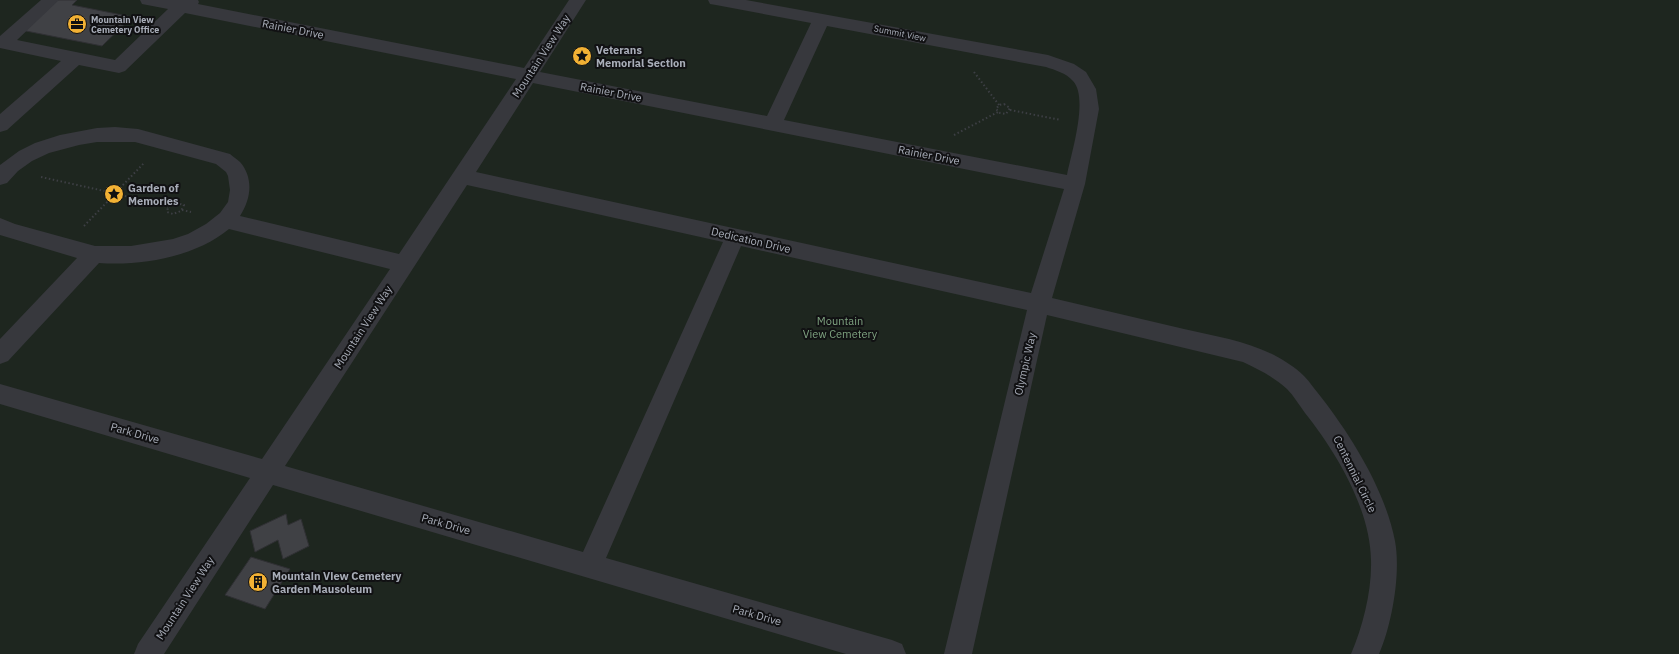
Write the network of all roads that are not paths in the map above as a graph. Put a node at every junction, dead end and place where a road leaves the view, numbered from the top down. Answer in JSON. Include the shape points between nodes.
{"nodes":[{"id":1,"x":51,"y":0,"type":"edge"},
{"id":2,"x":148,"y":0,"type":"edge"},
{"id":3,"x":578,"y":0,"type":"edge"},
{"id":4,"x":716,"y":0,"type":"edge"},
{"id":5,"x":187,"y":3,"type":"edge"},
{"id":6,"x":822,"y":19,"type":"junction"},
{"id":7,"x":74,"y":59,"type":"junction"},
{"id":8,"x":528,"y":75,"type":"junction"},
{"id":9,"x":1081,"y":76,"type":"joint"},
{"id":10,"x":772,"y":124,"type":"junction"},
{"id":11,"x":0,"y":125,"type":"edge"},
{"id":12,"x":5,"y":169,"type":"edge"},
{"id":13,"x":462,"y":176,"type":"junction"},
{"id":14,"x":1075,"y":184,"type":"junction"},
{"id":15,"x":225,"y":220,"type":"junction"},
{"id":16,"x":0,"y":226,"type":"edge"},
{"id":17,"x":735,"y":237,"type":"junction"},
{"id":18,"x":94,"y":254,"type":"junction"},
{"id":19,"x":404,"y":264,"type":"junction"},
{"id":20,"x":1039,"y":304,"type":"junction"},
{"id":21,"x":0,"y":354,"type":"edge"},
{"id":22,"x":0,"y":394,"type":"edge"},
{"id":23,"x":267,"y":472,"type":"junction"},
{"id":24,"x":590,"y":566,"type":"junction"},
{"id":25,"x":148,"y":654,"type":"edge"},
{"id":26,"x":892,"y":654,"type":"edge"},
{"id":27,"x":958,"y":654,"type":"edge"},
{"id":28,"x":1365,"y":654,"type":"edge"}],
"edges":[{"from":1,"to":7,"type":"lane","via":[[3,43]]},
{"from":2,"to":5,"type":"lane","name":"Rainier Drive"},
{"from":3,"to":8,"type":"lane","name":"Mountain View Way"},
{"from":4,"to":6,"type":"lane","name":"Summit View"},
{"from":5,"to":7,"type":"lane","via":[[118,67]]},
{"from":5,"to":8,"type":"lane","name":"Rainier Drive"},
{"from":6,"to":9,"type":"lane","name":"Summit View","via":[[1048,61],[1068,67]]},
{"from":6,"to":10,"type":"lane"},
{"from":7,"to":11,"type":"lane"},
{"from":8,"to":10,"type":"lane","name":"Rainier Drive"},
{"from":8,"to":13,"type":"lane","name":"Mountain View Way"},
{"from":9,"to":14,"type":"lane","name":"Olympic Way","via":[[1089,97],[1090,109]]},
{"from":10,"to":14,"type":"lane","name":"Rainier Drive"},
{"from":12,"to":15,"type":"lane","via":[[39,150],[62,141],[109,134],[132,135],[223,159],[234,168],[239,179],[238,200],[235,210]]},
{"from":13,"to":17,"type":"lane","name":"Dedication Drive"},
{"from":13,"to":19,"type":"lane","name":"Mountain View Way"},
{"from":14,"to":20,"type":"lane","name":"Olympic Way"},
{"from":15,"to":18,"type":"lane","via":[[197,238],[175,247],[130,255]]},
{"from":15,"to":19,"type":"lane"},
{"from":16,"to":18,"type":"lane"},
{"from":17,"to":20,"type":"lane","name":"Dedication Drive"},
{"from":17,"to":24,"type":"lane"},
{"from":18,"to":21,"type":"lane"},
{"from":19,"to":23,"type":"lane","name":"Mountain View Way"},
{"from":20,"to":27,"type":"lane","name":"Olympic Way"},
{"from":20,"to":28,"type":"lane","name":"Centennial Circle","via":[[1246,353],[1262,359],[1295,381],[1334,431],[1378,521],[1384,558],[1381,594]]},
{"from":22,"to":23,"type":"lane","name":"Park Drive"},
{"from":23,"to":24,"type":"lane","name":"Park Drive"},
{"from":23,"to":25,"type":"lane","name":"Mountain View Way"},
{"from":24,"to":26,"type":"lane","name":"Park Drive"}]}
